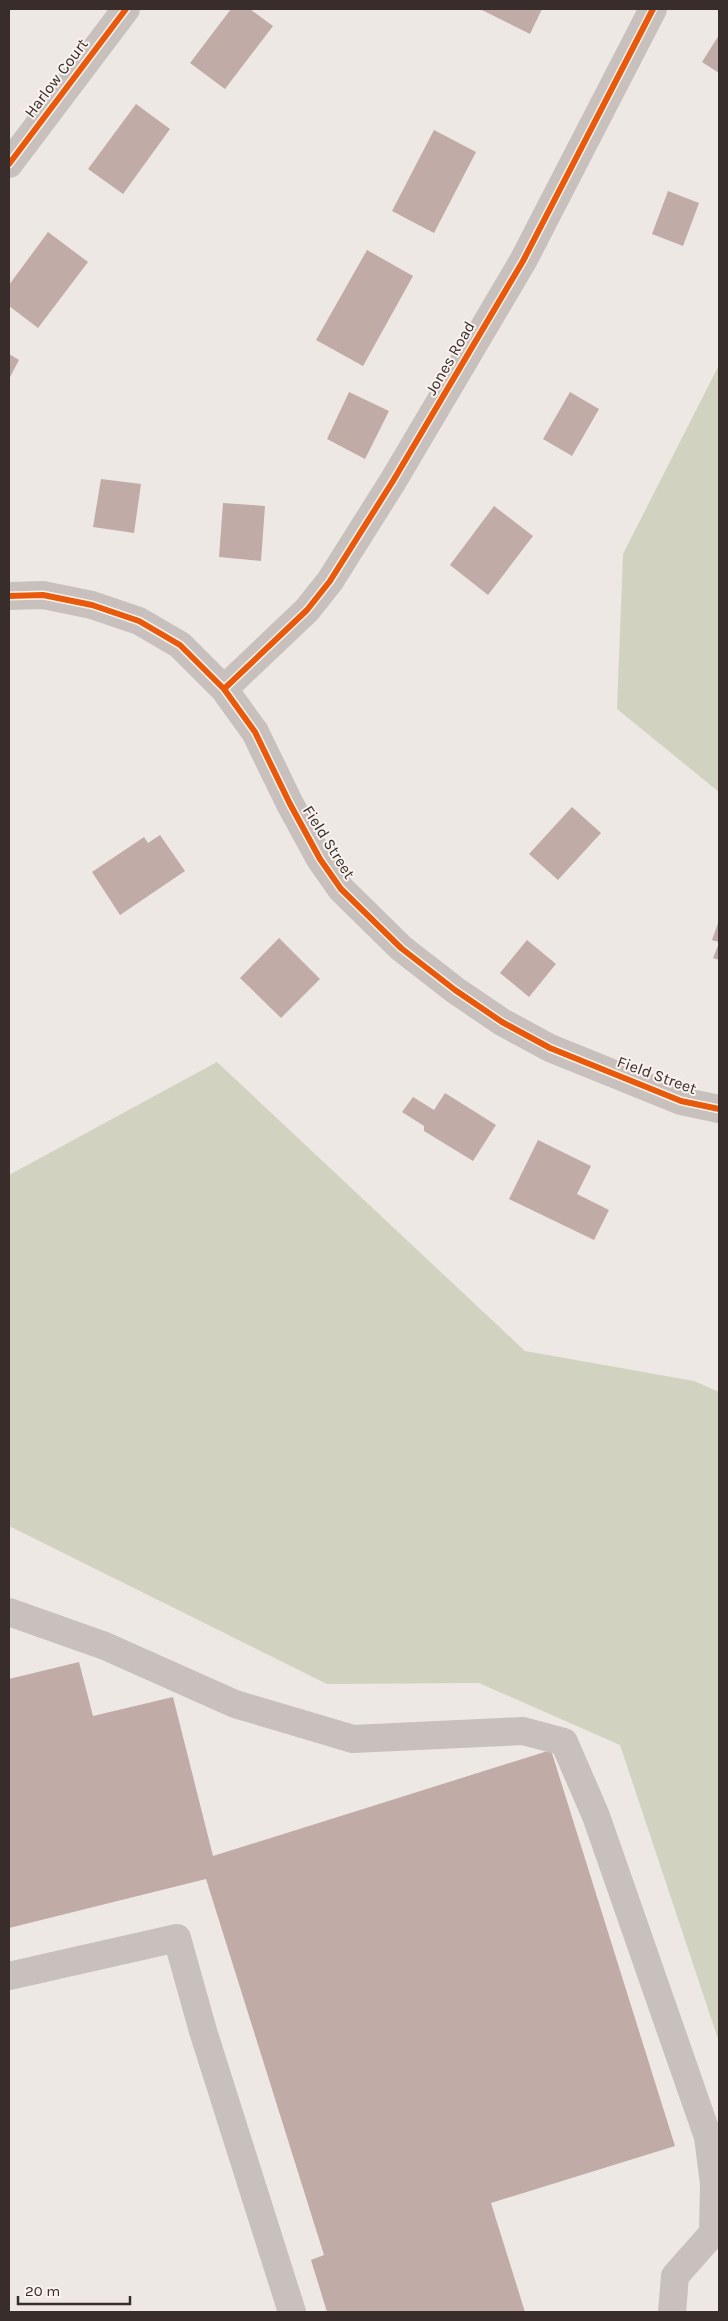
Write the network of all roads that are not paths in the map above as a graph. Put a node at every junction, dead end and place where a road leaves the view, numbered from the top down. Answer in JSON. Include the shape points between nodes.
{"nodes":[{"id":1,"x":126,"y":9,"type":"edge"},
{"id":2,"x":653,"y":9,"type":"edge"},
{"id":3,"x":9,"y":164,"type":"edge"},
{"id":4,"x":9,"y":596,"type":"edge"},
{"id":5,"x":224,"y":689,"type":"junction"},
{"id":6,"x":719,"y":1109,"type":"edge"},
{"id":7,"x":9,"y":1612,"type":"edge"},
{"id":8,"x":9,"y":1976,"type":"edge"},
{"id":9,"x":292,"y":2312,"type":"edge"},
{"id":10,"x":672,"y":2312,"type":"edge"}],
"edges":[{"from":1,"to":3,"type":"street","name":"Harlow Court"},
{"from":2,"to":5,"type":"street","name":"Jones Road","via":[[523,261],[393,481],[307,610]]},
{"from":4,"to":5,"type":"street","name":"Field Street","via":[[43,595],[92,605],[139,621],[180,645]]},
{"from":5,"to":6,"type":"street","name":"Field Street","via":[[255,732],[320,859],[341,889],[401,948],[502,1022],[550,1048],[681,1101]]},
{"from":7,"to":10,"type":"street","via":[[105,1646],[236,1704],[353,1739],[523,1731],[564,1742],[596,1816],[708,2137],[714,2184],[713,2234],[675,2276]]},
{"from":8,"to":9,"type":"street","via":[[177,1938]]}]}
